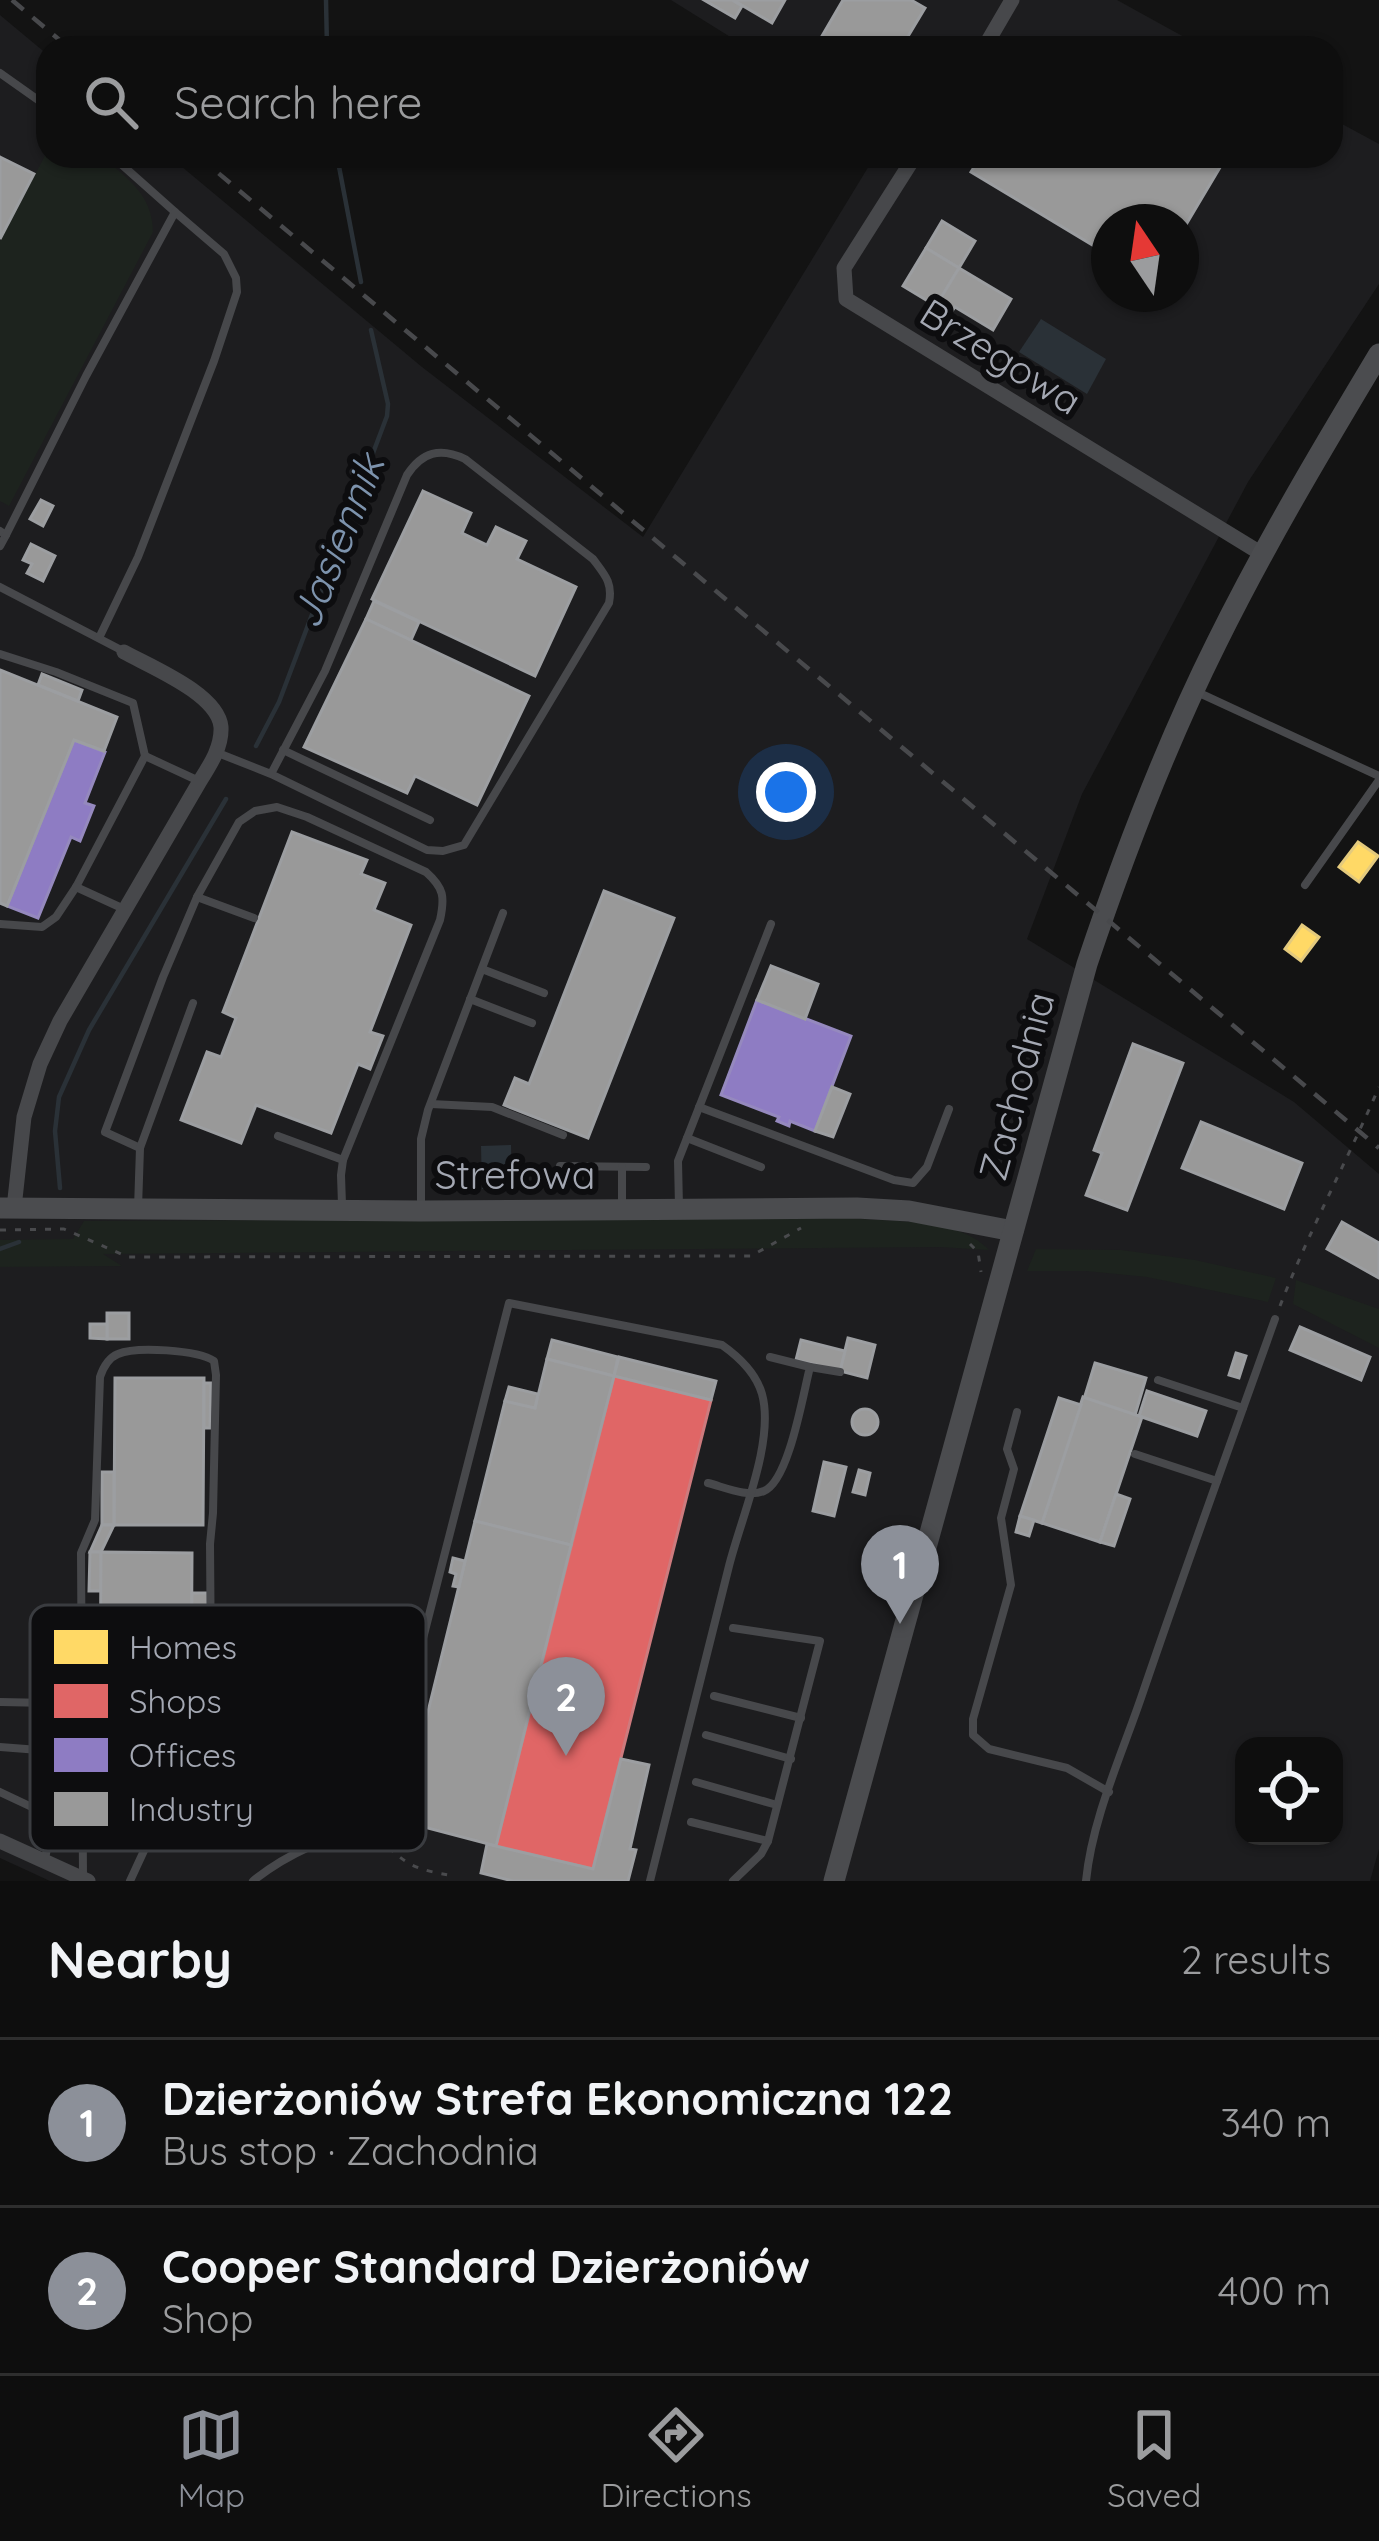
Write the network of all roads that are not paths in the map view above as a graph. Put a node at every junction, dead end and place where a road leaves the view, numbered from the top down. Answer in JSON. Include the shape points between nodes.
{"nodes":[{"id":1,"x":1012,"y":0,"type":"edge"},
{"id":2,"x":991,"y":36,"type":"edge"},
{"id":3,"x":0,"y":73,"type":"edge"},
{"id":4,"x":36,"y":98,"type":"edge"},
{"id":5,"x":126,"y":168,"type":"edge"},
{"id":6,"x":907,"y":168,"type":"edge"},
{"id":7,"x":175,"y":212,"type":"junction"},
{"id":8,"x":1379,"y":354,"type":"edge"},
{"id":9,"x":3,"y":533,"type":"edge"},
{"id":10,"x":0,"y":546,"type":"edge"},
{"id":11,"x":1262,"y":554,"type":"junction"},
{"id":12,"x":0,"y":587,"type":"edge"},
{"id":13,"x":99,"y":638,"type":"junction"},
{"id":14,"x":124,"y":652,"type":"joint"},
{"id":15,"x":0,"y":654,"type":"edge"},
{"id":16,"x":1194,"y":691,"type":"junction"},
{"id":17,"x":284,"y":750,"type":"junction"},
{"id":18,"x":217,"y":752,"type":"junction"},
{"id":19,"x":145,"y":756,"type":"junction"},
{"id":20,"x":271,"y":774,"type":"junction"},
{"id":21,"x":1379,"y":778,"type":"edge"},
{"id":22,"x":200,"y":781,"type":"junction"},
{"id":23,"x":430,"y":820,"type":"dead end"},
{"id":24,"x":1305,"y":885,"type":"dead end"},
{"id":25,"x":76,"y":887,"type":"junction"},
{"id":26,"x":197,"y":897,"type":"junction"},
{"id":27,"x":124,"y":909,"type":"junction"},
{"id":28,"x":503,"y":914,"type":"dead end"},
{"id":29,"x":254,"y":918,"type":"dead end"},
{"id":30,"x":0,"y":924,"type":"edge"},
{"id":31,"x":771,"y":924,"type":"dead end"},
{"id":32,"x":482,"y":969,"type":"junction"},
{"id":33,"x":544,"y":993,"type":"dead end"},
{"id":34,"x":470,"y":1000,"type":"junction"},
{"id":35,"x":193,"y":1003,"type":"dead end"},
{"id":36,"x":532,"y":1024,"type":"dead end"},
{"id":37,"x":431,"y":1104,"type":"junction"},
{"id":38,"x":699,"y":1107,"type":"junction"},
{"id":39,"x":949,"y":1109,"type":"dead end"},
{"id":40,"x":563,"y":1135,"type":"dead end"},
{"id":41,"x":278,"y":1136,"type":"dead end"},
{"id":42,"x":687,"y":1138,"type":"junction"},
{"id":43,"x":140,"y":1148,"type":"junction"},
{"id":44,"x":343,"y":1160,"type":"junction"},
{"id":45,"x":560,"y":1166,"type":"dead end"},
{"id":46,"x":622,"y":1167,"type":"junction"},
{"id":47,"x":646,"y":1167,"type":"dead end"},
{"id":48,"x":760,"y":1167,"type":"dead end"},
{"id":49,"x":7,"y":1208,"type":"edge"},
{"id":50,"x":138,"y":1209,"type":"junction"},
{"id":51,"x":679,"y":1209,"type":"junction"},
{"id":52,"x":343,"y":1210,"type":"junction"},
{"id":53,"x":622,"y":1210,"type":"junction"},
{"id":54,"x":421,"y":1211,"type":"junction"},
{"id":55,"x":1013,"y":1231,"type":"junction"},
{"id":56,"x":1275,"y":1319,"type":"road end"},
{"id":57,"x":770,"y":1357,"type":"dead end"},
{"id":58,"x":810,"y":1367,"type":"junction"},
{"id":59,"x":840,"y":1372,"type":"dead end"},
{"id":60,"x":1158,"y":1380,"type":"dead end"},
{"id":61,"x":1243,"y":1408,"type":"junction"},
{"id":62,"x":1017,"y":1412,"type":"dead end"},
{"id":63,"x":1135,"y":1454,"type":"dead end"},
{"id":64,"x":1216,"y":1481,"type":"junction"},
{"id":65,"x":708,"y":1483,"type":"dead end"},
{"id":66,"x":749,"y":1493,"type":"junction"},
{"id":67,"x":82,"y":1605,"type":"edge"},
{"id":68,"x":210,"y":1605,"type":"edge"},
{"id":69,"x":733,"y":1628,"type":"dead end"},
{"id":70,"x":426,"y":1633,"type":"edge"},
{"id":71,"x":714,"y":1696,"type":"dead end"},
{"id":72,"x":0,"y":1702,"type":"edge"},
{"id":73,"x":30,"y":1703,"type":"edge"},
{"id":74,"x":801,"y":1718,"type":"junction"},
{"id":75,"x":706,"y":1735,"type":"dead end"},
{"id":76,"x":0,"y":1747,"type":"edge"},
{"id":77,"x":30,"y":1749,"type":"edge"},
{"id":78,"x":791,"y":1759,"type":"junction"},
{"id":79,"x":696,"y":1783,"type":"dead end"},
{"id":80,"x":0,"y":1792,"type":"edge"},
{"id":81,"x":1109,"y":1792,"type":"junction"},
{"id":82,"x":777,"y":1805,"type":"junction"},
{"id":83,"x":30,"y":1806,"type":"edge"},
{"id":84,"x":691,"y":1822,"type":"dead end"},
{"id":85,"x":768,"y":1840,"type":"junction"},
{"id":86,"x":0,"y":1841,"type":"edge"},
{"id":87,"x":46,"y":1851,"type":"edge"},
{"id":88,"x":144,"y":1851,"type":"edge"},
{"id":89,"x":298,"y":1851,"type":"edge"},
{"id":90,"x":44,"y":1862,"type":"junction"},
{"id":91,"x":86,"y":1880,"type":"edge"},
{"id":92,"x":130,"y":1881,"type":"edge"},
{"id":93,"x":253,"y":1881,"type":"edge"},
{"id":94,"x":650,"y":1881,"type":"edge"},
{"id":95,"x":733,"y":1881,"type":"edge"},
{"id":96,"x":834,"y":1881,"type":"edge"},
{"id":97,"x":1086,"y":1881,"type":"edge"}],
"edges":[{"from":1,"to":2,"type":"street"},
{"from":3,"to":4,"type":"lane"},
{"from":5,"to":7,"type":"lane"},
{"from":6,"to":11,"type":"street","name":"Brzegowa","via":[[844,268],[846,299]]},
{"from":7,"to":9,"type":"lane"},
{"from":7,"to":13,"type":"lane","via":[[224,254],[237,292],[138,557]]},
{"from":8,"to":11,"type":"street","name":"Zachodnia"},
{"from":9,"to":10,"type":"lane"},
{"from":11,"to":16,"type":"street","name":"Zachodnia"},
{"from":12,"to":13,"type":"lane"},
{"from":13,"to":14,"type":"lane"},
{"from":14,"to":18,"type":"street","via":[[206,698],[221,727]]},
{"from":15,"to":19,"type":"lane","via":[[133,704]]},
{"from":16,"to":21,"type":"lane"},
{"from":16,"to":55,"type":"street","name":"Zachodnia","via":[[1087,964]]},
{"from":17,"to":20,"type":"lane"},
{"from":17,"to":20,"type":"lane","via":[[407,475],[426,456],[465,459],[608,578],[609,603],[464,845],[427,850]]},
{"from":17,"to":23,"type":"lane"},
{"from":18,"to":20,"type":"lane"},
{"from":18,"to":22,"type":"street","name":"Strefowa"},
{"from":19,"to":22,"type":"lane"},
{"from":19,"to":25,"type":"lane"},
{"from":21,"to":24,"type":"lane"},
{"from":22,"to":27,"type":"street","name":"Strefowa"},
{"from":25,"to":27,"type":"lane"},
{"from":25,"to":30,"type":"lane","via":[[42,927]]},
{"from":26,"to":29,"type":"lane"},
{"from":26,"to":43,"type":"lane","via":[[105,1132]]},
{"from":26,"to":44,"type":"lane","via":[[239,822],[277,807],[441,885],[440,920]]},
{"from":27,"to":49,"type":"street","name":"Strefowa","via":[[40,1064]]},
{"from":28,"to":32,"type":"lane"},
{"from":31,"to":38,"type":"lane"},
{"from":32,"to":33,"type":"lane"},
{"from":32,"to":34,"type":"lane"},
{"from":34,"to":36,"type":"lane"},
{"from":34,"to":37,"type":"lane"},
{"from":35,"to":43,"type":"lane"},
{"from":37,"to":40,"type":"lane","via":[[492,1107]]},
{"from":37,"to":54,"type":"lane"},
{"from":38,"to":39,"type":"lane","via":[[913,1183]]},
{"from":38,"to":42,"type":"lane"},
{"from":41,"to":44,"type":"lane"},
{"from":42,"to":48,"type":"lane"},
{"from":42,"to":51,"type":"lane","via":[[678,1161]]},
{"from":43,"to":50,"type":"lane"},
{"from":44,"to":52,"type":"lane"},
{"from":45,"to":46,"type":"lane"},
{"from":46,"to":47,"type":"lane"},
{"from":46,"to":53,"type":"lane"},
{"from":49,"to":50,"type":"street","name":"Strefowa"},
{"from":50,"to":52,"type":"street","name":"Strefowa"},
{"from":51,"to":53,"type":"street","name":"Strefowa"},
{"from":51,"to":55,"type":"street","name":"Strefowa","via":[[909,1211]]},
{"from":52,"to":54,"type":"street","name":"Strefowa"},
{"from":53,"to":54,"type":"street","name":"Strefowa"},
{"from":55,"to":96,"type":"street","name":"Zachodnia"},
{"from":56,"to":61,"type":"lane"},
{"from":57,"to":58,"type":"lane"},
{"from":58,"to":59,"type":"lane"},
{"from":58,"to":66,"type":"lane","via":[[776,1483]]},
{"from":60,"to":61,"type":"lane"},
{"from":61,"to":64,"type":"lane"},
{"from":62,"to":81,"type":"lane","via":[[1001,1518],[1011,1585],[973,1735]]},
{"from":63,"to":64,"type":"lane"},
{"from":64,"to":81,"type":"lane"},
{"from":65,"to":66,"type":"lane"},
{"from":66,"to":70,"type":"lane","via":[[764,1442],[762,1394],[737,1356],[706,1341],[508,1303]]},
{"from":66,"to":94,"type":"lane"},
{"from":67,"to":68,"type":"lane","via":[[81,1553],[95,1520],[100,1376],[118,1354],[150,1351],[214,1360]]},
{"from":69,"to":74,"type":"lane","via":[[820,1642]]},
{"from":71,"to":74,"type":"lane"},
{"from":72,"to":73,"type":"lane"},
{"from":74,"to":78,"type":"lane"},
{"from":75,"to":78,"type":"lane"},
{"from":76,"to":77,"type":"lane"},
{"from":78,"to":82,"type":"lane"},
{"from":79,"to":82,"type":"lane"},
{"from":80,"to":83,"type":"lane"},
{"from":81,"to":97,"type":"lane"},
{"from":82,"to":85,"type":"lane"},
{"from":84,"to":85,"type":"lane"},
{"from":85,"to":95,"type":"lane"},
{"from":86,"to":90,"type":"street"},
{"from":87,"to":90,"type":"lane"},
{"from":88,"to":92,"type":"lane"},
{"from":89,"to":93,"type":"lane"},
{"from":90,"to":91,"type":"street"}]}
